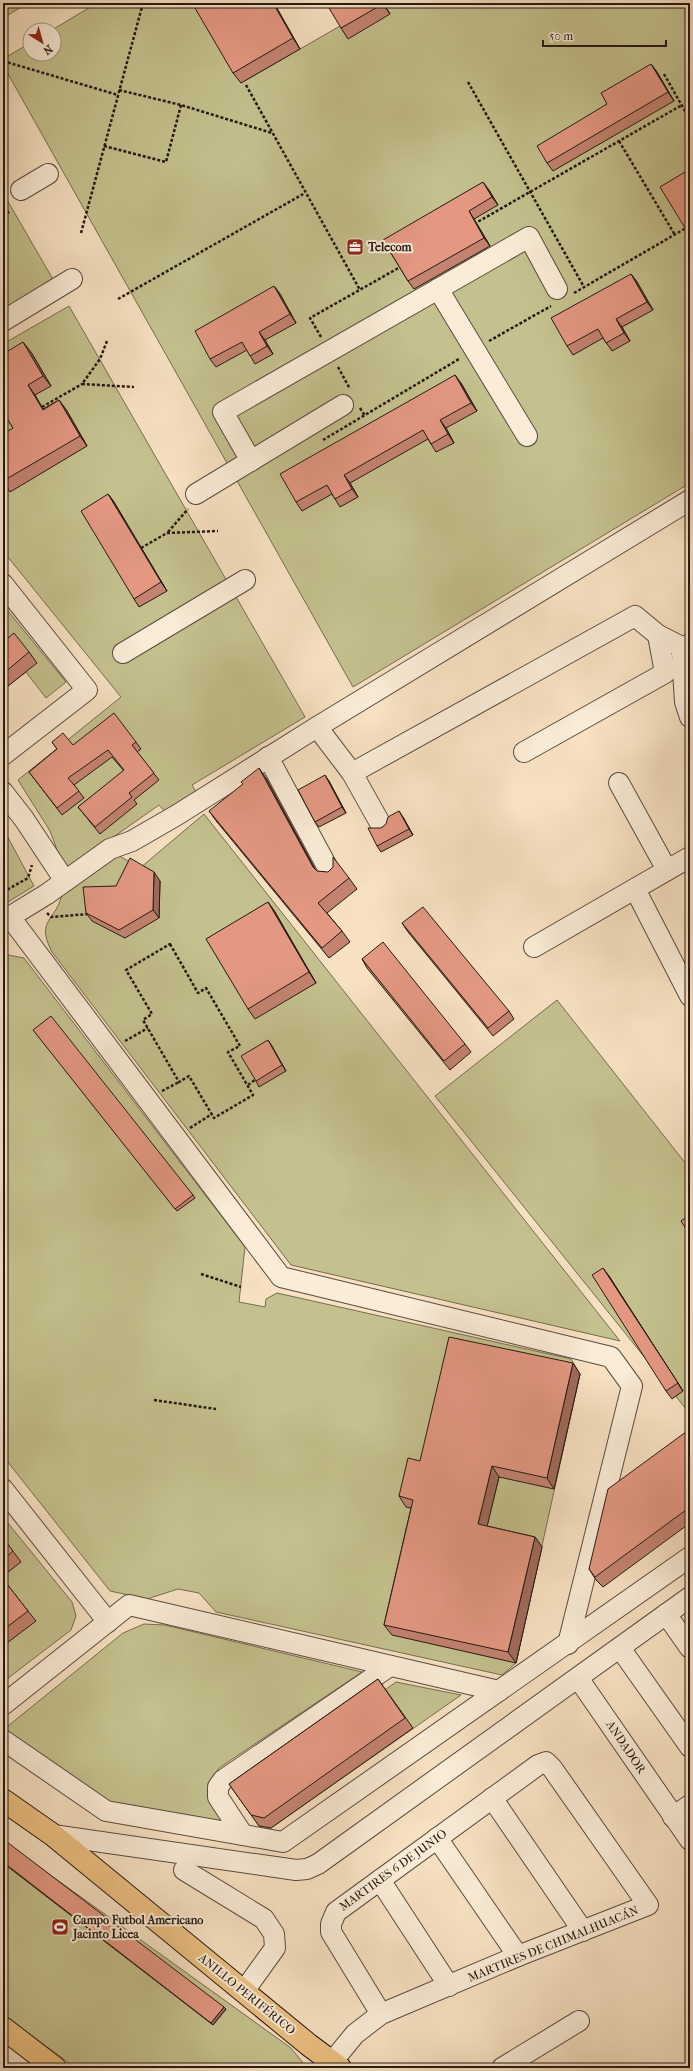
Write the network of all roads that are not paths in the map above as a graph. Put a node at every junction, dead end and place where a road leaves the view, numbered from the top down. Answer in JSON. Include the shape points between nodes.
{"nodes":[{"id":1,"x":48,"y":174,"type":"dead end"},
{"id":2,"x":21,"y":190,"type":"dead end"},
{"id":3,"x":72,"y":279,"type":"dead end"},
{"id":4,"x":438,"y":289,"type":"junction"},
{"id":5,"x":558,"y":289,"type":"dead end"},
{"id":6,"x":3,"y":321,"type":"edge"},
{"id":7,"x":343,"y":405,"type":"dead end"},
{"id":8,"x":527,"y":436,"type":"dead end"},
{"id":9,"x":251,"y":461,"type":"junction"},
{"id":10,"x":193,"y":500,"type":"road end"},
{"id":11,"x":690,"y":500,"type":"edge"},
{"id":12,"x":246,"y":580,"type":"dead end"},
{"id":13,"x":3,"y":584,"type":"edge"},
{"id":14,"x":658,"y":635,"type":"junction"},
{"id":15,"x":687,"y":646,"type":"edge"},
{"id":16,"x":123,"y":653,"type":"dead end"},
{"id":17,"x":690,"y":717,"type":"edge"},
{"id":18,"x":317,"y":727,"type":"junction"},
{"id":19,"x":524,"y":752,"type":"dead end"},
{"id":20,"x":3,"y":755,"type":"edge"},
{"id":21,"x":268,"y":758,"type":"junction"},
{"id":22,"x":352,"y":773,"type":"junction"},
{"id":23,"x":619,"y":783,"type":"dead end"},
{"id":24,"x":3,"y":792,"type":"edge"},
{"id":25,"x":380,"y":823,"type":"dead end"},
{"id":26,"x":690,"y":857,"type":"edge"},
{"id":27,"x":667,"y":870,"type":"junction"},
{"id":28,"x":330,"y":872,"type":"edge"},
{"id":29,"x":65,"y":882,"type":"junction"},
{"id":30,"x":635,"y":889,"type":"junction"},
{"id":31,"x":6,"y":919,"type":"edge"},
{"id":32,"x":534,"y":947,"type":"dead end"},
{"id":33,"x":690,"y":996,"type":"edge"},
{"id":34,"x":3,"y":1489,"type":"edge"},
{"id":35,"x":690,"y":1557,"type":"edge"},
{"id":36,"x":690,"y":1597,"type":"edge"},
{"id":37,"x":666,"y":1614,"type":"junction"},
{"id":38,"x":108,"y":1622,"type":"junction"},
{"id":39,"x":568,"y":1644,"type":"junction"},
{"id":40,"x":620,"y":1648,"type":"junction"},
{"id":41,"x":690,"y":1648,"type":"edge"},
{"id":42,"x":390,"y":1666,"type":"junction"},
{"id":43,"x":578,"y":1678,"type":"junction"},
{"id":44,"x":500,"y":1691,"type":"junction"},
{"id":45,"x":3,"y":1705,"type":"edge"},
{"id":46,"x":3,"y":1740,"type":"edge"},
{"id":47,"x":690,"y":1747,"type":"edge"},
{"id":48,"x":546,"y":1762,"type":"joint"},
{"id":49,"x":492,"y":1798,"type":"junction"},
{"id":50,"x":3,"y":1800,"type":"edge"},
{"id":51,"x":690,"y":1805,"type":"edge"},
{"id":52,"x":673,"y":1817,"type":"junction"},
{"id":53,"x":53,"y":1835,"type":"junction"},
{"id":54,"x":243,"y":1835,"type":"junction"},
{"id":55,"x":437,"y":1838,"type":"junction"},
{"id":56,"x":690,"y":1840,"type":"edge"},
{"id":57,"x":184,"y":1870,"type":"dead end"},
{"id":58,"x":380,"y":1880,"type":"junction"},
{"id":59,"x":583,"y":1930,"type":"junction"},
{"id":60,"x":518,"y":1956,"type":"junction"},
{"id":61,"x":449,"y":1986,"type":"junction"},
{"id":62,"x":244,"y":1991,"type":"junction"},
{"id":63,"x":381,"y":2014,"type":"junction"},
{"id":64,"x":579,"y":2021,"type":"dead end"},
{"id":65,"x":3,"y":2028,"type":"edge"},
{"id":66,"x":331,"y":2066,"type":"edge"},
{"id":67,"x":55,"y":2068,"type":"edge"},
{"id":68,"x":502,"y":2068,"type":"edge"}],
"edges":[{"from":1,"to":2,"type":"street"},
{"from":3,"to":6,"type":"street"},
{"from":4,"to":5,"type":"street","via":[[529,237]]},
{"from":4,"to":8,"type":"street"},
{"from":4,"to":9,"type":"street","via":[[223,412]]},
{"from":7,"to":9,"type":"street"},
{"from":9,"to":10,"type":"street"},
{"from":11,"to":18,"type":"street"},
{"from":12,"to":16,"type":"street"},
{"from":13,"to":20,"type":"street","via":[[87,690]]},
{"from":14,"to":15,"type":"street"},
{"from":14,"to":19,"type":"street","via":[[665,673]]},
{"from":14,"to":22,"type":"street","via":[[635,616]]},
{"from":15,"to":17,"type":"street","via":[[682,654],[685,702]]},
{"from":18,"to":21,"type":"street"},
{"from":18,"to":22,"type":"street"},
{"from":21,"to":28,"type":"street"},
{"from":21,"to":29,"type":"street","via":[[132,841],[110,849]]},
{"from":22,"to":25,"type":"street"},
{"from":23,"to":27,"type":"street"},
{"from":24,"to":29,"type":"street"},
{"from":26,"to":27,"type":"street"},
{"from":27,"to":30,"type":"street"},
{"from":29,"to":31,"type":"street"},
{"from":30,"to":32,"type":"street"},
{"from":30,"to":33,"type":"street"},
{"from":31,"to":39,"type":"street","via":[[109,1049],[281,1277],[611,1357],[632,1386]]},
{"from":34,"to":38,"type":"street"},
{"from":35,"to":39,"type":"street"},
{"from":36,"to":37,"type":"street"},
{"from":37,"to":40,"type":"street"},
{"from":37,"to":41,"type":"street"},
{"from":38,"to":42,"type":"street","via":[[129,1605]]},
{"from":38,"to":45,"type":"street"},
{"from":39,"to":44,"type":"street"},
{"from":40,"to":43,"type":"street"},
{"from":40,"to":47,"type":"street"},
{"from":42,"to":44,"type":"street"},
{"from":42,"to":54,"type":"street","via":[[223,1780],[218,1787],[218,1796]]},
{"from":43,"to":52,"type":"street","name":"ANDADOR"},
{"from":43,"to":53,"type":"street","via":[[318,1864],[307,1869],[296,1870]]},
{"from":44,"to":54,"type":"street","via":[[283,1842]]},
{"from":46,"to":54,"type":"street","via":[[106,1811]]},
{"from":48,"to":49,"type":"street","name":"MARTIRES 6 DE JUNIO"},
{"from":48,"to":59,"type":"street","name":"MARTIRES DE CHIMALHUACÁN","via":[[648,1905]]},
{"from":49,"to":55,"type":"street","name":"MARTIRES 6 DE JUNIO"},
{"from":49,"to":59,"type":"street"},
{"from":50,"to":53,"type":"main road","name":"ANILLO PERIFÉRICO"},
{"from":51,"to":52,"type":"street"},
{"from":52,"to":56,"type":"street","name":"ANDADOR"},
{"from":53,"to":62,"type":"main road","name":"ANILLO PERIFÉRICO"},
{"from":55,"to":58,"type":"street","name":"MARTIRES 6 DE JUNIO"},
{"from":55,"to":60,"type":"street"},
{"from":57,"to":62,"type":"street","via":[[264,1919],[274,1934],[275,1948]]},
{"from":58,"to":61,"type":"street"},
{"from":58,"to":63,"type":"street","name":"MARTIRES 6 DE JUNIO","via":[[336,1912],[331,1932]]},
{"from":59,"to":60,"type":"street","name":"MARTIRES DE CHIMALHUACÁN"},
{"from":60,"to":61,"type":"street","name":"MARTIRES DE CHIMALHUACÁN"},
{"from":61,"to":63,"type":"street","name":"MARTIRES DE CHIMALHUACÁN"},
{"from":62,"to":66,"type":"main road","name":"ANILLO PERIFÉRICO"},
{"from":63,"to":66,"type":"street","name":"MARTIRES DE CHIMALHUACÁN","via":[[355,2034]]},
{"from":64,"to":68,"type":"street"},
{"from":65,"to":67,"type":"main road"}]}
